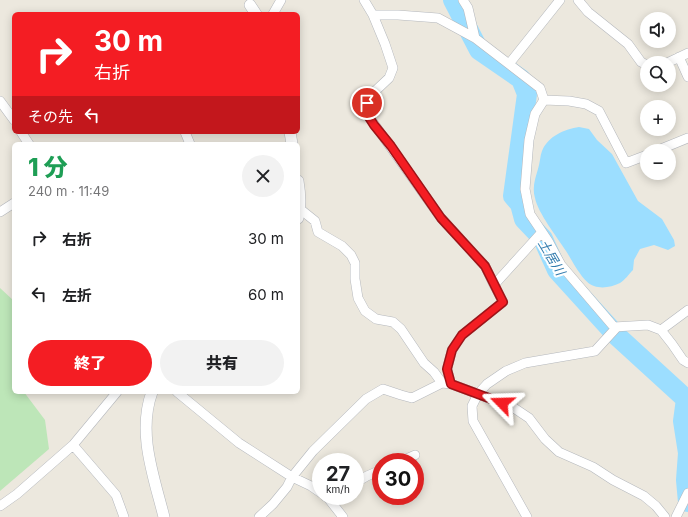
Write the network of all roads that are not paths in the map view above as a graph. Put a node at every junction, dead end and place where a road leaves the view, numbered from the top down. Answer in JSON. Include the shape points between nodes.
{"nodes":[{"id":1,"x":281,"y":0,"type":"edge"},
{"id":2,"x":364,"y":0,"type":"edge"},
{"id":3,"x":463,"y":0,"type":"edge"},
{"id":4,"x":560,"y":0,"type":"edge"},
{"id":5,"x":578,"y":0,"type":"edge"},
{"id":6,"x":274,"y":12,"type":"edge"},
{"id":7,"x":373,"y":15,"type":"junction"},
{"id":8,"x":475,"y":38,"type":"junction"},
{"id":9,"x":688,"y":53,"type":"edge"},
{"id":10,"x":679,"y":57,"type":"junction"},
{"id":11,"x":676,"y":58,"type":"edge"},
{"id":12,"x":640,"y":61,"type":"edge"},
{"id":13,"x":509,"y":64,"type":"junction"},
{"id":14,"x":688,"y":77,"type":"edge"},
{"id":15,"x":544,"y":100,"type":"junction"},
{"id":16,"x":0,"y":101,"type":"edge"},
{"id":17,"x":12,"y":116,"type":"edge"},
{"id":18,"x":688,"y":138,"type":"edge"},
{"id":19,"x":673,"y":144,"type":"edge"},
{"id":20,"x":640,"y":158,"type":"edge"},
{"id":21,"x":12,"y":203,"type":"edge"},
{"id":22,"x":0,"y":212,"type":"edge"},
{"id":23,"x":300,"y":214,"type":"edge"},
{"id":24,"x":542,"y":232,"type":"junction"},
{"id":25,"x":494,"y":285,"type":"junction"},
{"id":26,"x":688,"y":310,"type":"edge"},
{"id":27,"x":617,"y":327,"type":"junction"},
{"id":28,"x":661,"y":330,"type":"junction"},
{"id":29,"x":688,"y":363,"type":"edge"},
{"id":30,"x":446,"y":383,"type":"junction"},
{"id":31,"x":115,"y":394,"type":"edge"},
{"id":32,"x":151,"y":394,"type":"edge"},
{"id":33,"x":179,"y":394,"type":"edge"},
{"id":34,"x":478,"y":394,"type":"junction"},
{"id":35,"x":73,"y":444,"type":"junction"},
{"id":36,"x":292,"y":477,"type":"junction"},
{"id":37,"x":312,"y":487,"type":"edge"},
{"id":38,"x":688,"y":493,"type":"edge"},
{"id":39,"x":334,"y":505,"type":"edge"},
{"id":40,"x":0,"y":506,"type":"edge"},
{"id":41,"x":677,"y":514,"type":"edge"},
{"id":42,"x":124,"y":517,"type":"edge"},
{"id":43,"x":164,"y":517,"type":"edge"},
{"id":44,"x":259,"y":517,"type":"edge"},
{"id":45,"x":343,"y":517,"type":"edge"},
{"id":46,"x":527,"y":517,"type":"edge"},
{"id":47,"x":665,"y":517,"type":"edge"}],
"edges":[{"from":1,"to":6,"type":"street"},
{"from":2,"to":7,"type":"street"},
{"from":3,"to":8,"type":"street","via":[[468,8]]},
{"from":4,"to":13,"type":"street"},
{"from":5,"to":12,"type":"street","via":[[588,12],[628,44]]},
{"from":7,"to":8,"type":"street","via":[[438,18]]},
{"from":7,"to":25,"type":"street","via":[[393,68],[389,78],[372,94],[367,103],[367,114],[441,218],[485,266]]},
{"from":8,"to":13,"type":"street"},
{"from":9,"to":10,"type":"street"},
{"from":10,"to":11,"type":"street"},
{"from":10,"to":14,"type":"street"},
{"from":13,"to":15,"type":"street","via":[[540,88]]},
{"from":15,"to":20,"type":"street","via":[[586,104],[599,111],[626,163]]},
{"from":15,"to":24,"type":"street","via":[[535,114],[529,140],[525,189],[530,214]]},
{"from":16,"to":17,"type":"street"},
{"from":18,"to":19,"type":"street"},
{"from":21,"to":22,"type":"street"},
{"from":23,"to":30,"type":"street","via":[[315,221],[318,232],[342,246],[351,255],[355,263],[358,298],[365,311],[376,319],[393,322],[401,329],[424,364]]},
{"from":24,"to":25,"type":"street"},
{"from":24,"to":27,"type":"street","via":[[561,265],[614,327]]},
{"from":25,"to":30,"type":"street","via":[[503,302],[462,335],[452,350]]},
{"from":26,"to":28,"type":"street"},
{"from":27,"to":28,"type":"street","via":[[648,325]]},
{"from":27,"to":34,"type":"street","via":[[595,350],[525,364],[506,371],[487,384]]},
{"from":28,"to":29,"type":"street"},
{"from":30,"to":34,"type":"street"},
{"from":30,"to":36,"type":"street","via":[[412,398],[383,389],[366,399],[313,451]]},
{"from":31,"to":35,"type":"street"},
{"from":32,"to":43,"type":"street","via":[[146,419],[146,438]]},
{"from":33,"to":36,"type":"street","via":[[240,443]]},
{"from":34,"to":46,"type":"street","via":[[472,406],[473,421]]},
{"from":34,"to":47,"type":"street","via":[[514,408],[528,418],[559,452],[644,496]]},
{"from":35,"to":40,"type":"street"},
{"from":35,"to":42,"type":"street","via":[[116,496]]},
{"from":36,"to":37,"type":"street"},
{"from":36,"to":44,"type":"street","via":[[273,504]]},
{"from":38,"to":41,"type":"street"},
{"from":39,"to":45,"type":"street"}]}
